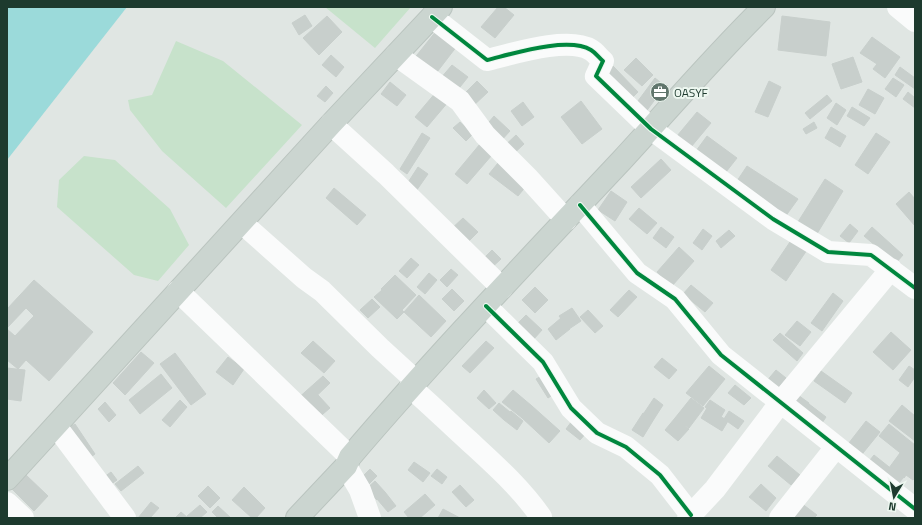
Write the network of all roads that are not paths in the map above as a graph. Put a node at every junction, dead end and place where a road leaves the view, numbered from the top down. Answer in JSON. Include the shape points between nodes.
{"nodes":[{"id":1,"x":764,"y":7,"type":"edge"},
{"id":2,"x":898,"y":7,"type":"edge"},
{"id":3,"x":436,"y":12,"type":"edge"},
{"id":4,"x":915,"y":21,"type":"edge"},
{"id":5,"x":396,"y":55,"type":"junction"},
{"id":6,"x":331,"y":124,"type":"junction"},
{"id":7,"x":651,"y":129,"type":"junction"},
{"id":8,"x":573,"y":212,"type":"junction"},
{"id":9,"x":242,"y":223,"type":"junction"},
{"id":10,"x":891,"y":270,"type":"junction"},
{"id":11,"x":502,"y":288,"type":"junction"},
{"id":12,"x":915,"y":288,"type":"edge"},
{"id":13,"x":178,"y":291,"type":"junction"},
{"id":14,"x":486,"y":306,"type":"junction"},
{"id":15,"x":413,"y":384,"type":"junction"},
{"id":16,"x":780,"y":403,"type":"junction"},
{"id":17,"x":56,"y":426,"type":"junction"},
{"id":18,"x":836,"y":447,"type":"junction"},
{"id":19,"x":348,"y":461,"type":"junction"},
{"id":20,"x":7,"y":479,"type":"edge"},
{"id":21,"x":7,"y":503,"type":"edge"},
{"id":22,"x":915,"y":509,"type":"edge"},
{"id":23,"x":689,"y":516,"type":"edge"},
{"id":24,"x":541,"y":517,"type":"edge"},
{"id":25,"x":23,"y":518,"type":"edge"},
{"id":26,"x":126,"y":518,"type":"edge"},
{"id":27,"x":297,"y":518,"type":"edge"},
{"id":28,"x":370,"y":518,"type":"edge"},
{"id":29,"x":780,"y":518,"type":"edge"}],
"edges":[{"from":1,"to":7,"type":"main road","via":[[738,32]]},
{"from":2,"to":4,"type":"street"},
{"from":3,"to":5,"type":"main road"},
{"from":3,"to":7,"type":"street","via":[[487,60],[555,45],[580,46],[591,50],[603,61],[596,76]]},
{"from":5,"to":6,"type":"main road"},
{"from":5,"to":8,"type":"street","via":[[460,101],[485,135],[529,179]]},
{"from":6,"to":9,"type":"main road"},
{"from":6,"to":11,"type":"street"},
{"from":7,"to":8,"type":"main road"},
{"from":7,"to":10,"type":"street","via":[[779,223],[828,252],[871,255]]},
{"from":8,"to":11,"type":"main road"},
{"from":8,"to":16,"type":"street","via":[[637,272],[675,299],[721,355]]},
{"from":9,"to":13,"type":"main road"},
{"from":9,"to":15,"type":"street","via":[[322,291]]},
{"from":10,"to":12,"type":"street"},
{"from":10,"to":16,"type":"street"},
{"from":11,"to":14,"type":"main road"},
{"from":13,"to":17,"type":"main road"},
{"from":13,"to":19,"type":"street"},
{"from":14,"to":15,"type":"main road"},
{"from":14,"to":23,"type":"street","via":[[544,362],[572,408],[597,433],[626,447],[660,474]]},
{"from":15,"to":19,"type":"main road"},
{"from":15,"to":24,"type":"street","via":[[529,499]]},
{"from":16,"to":18,"type":"street"},
{"from":16,"to":23,"type":"street","via":[[715,488]]},
{"from":17,"to":20,"type":"main road"},
{"from":17,"to":26,"type":"street"},
{"from":18,"to":22,"type":"street"},
{"from":18,"to":29,"type":"street"},
{"from":19,"to":27,"type":"main road"},
{"from":19,"to":28,"type":"street"},
{"from":21,"to":25,"type":"street"}]}
